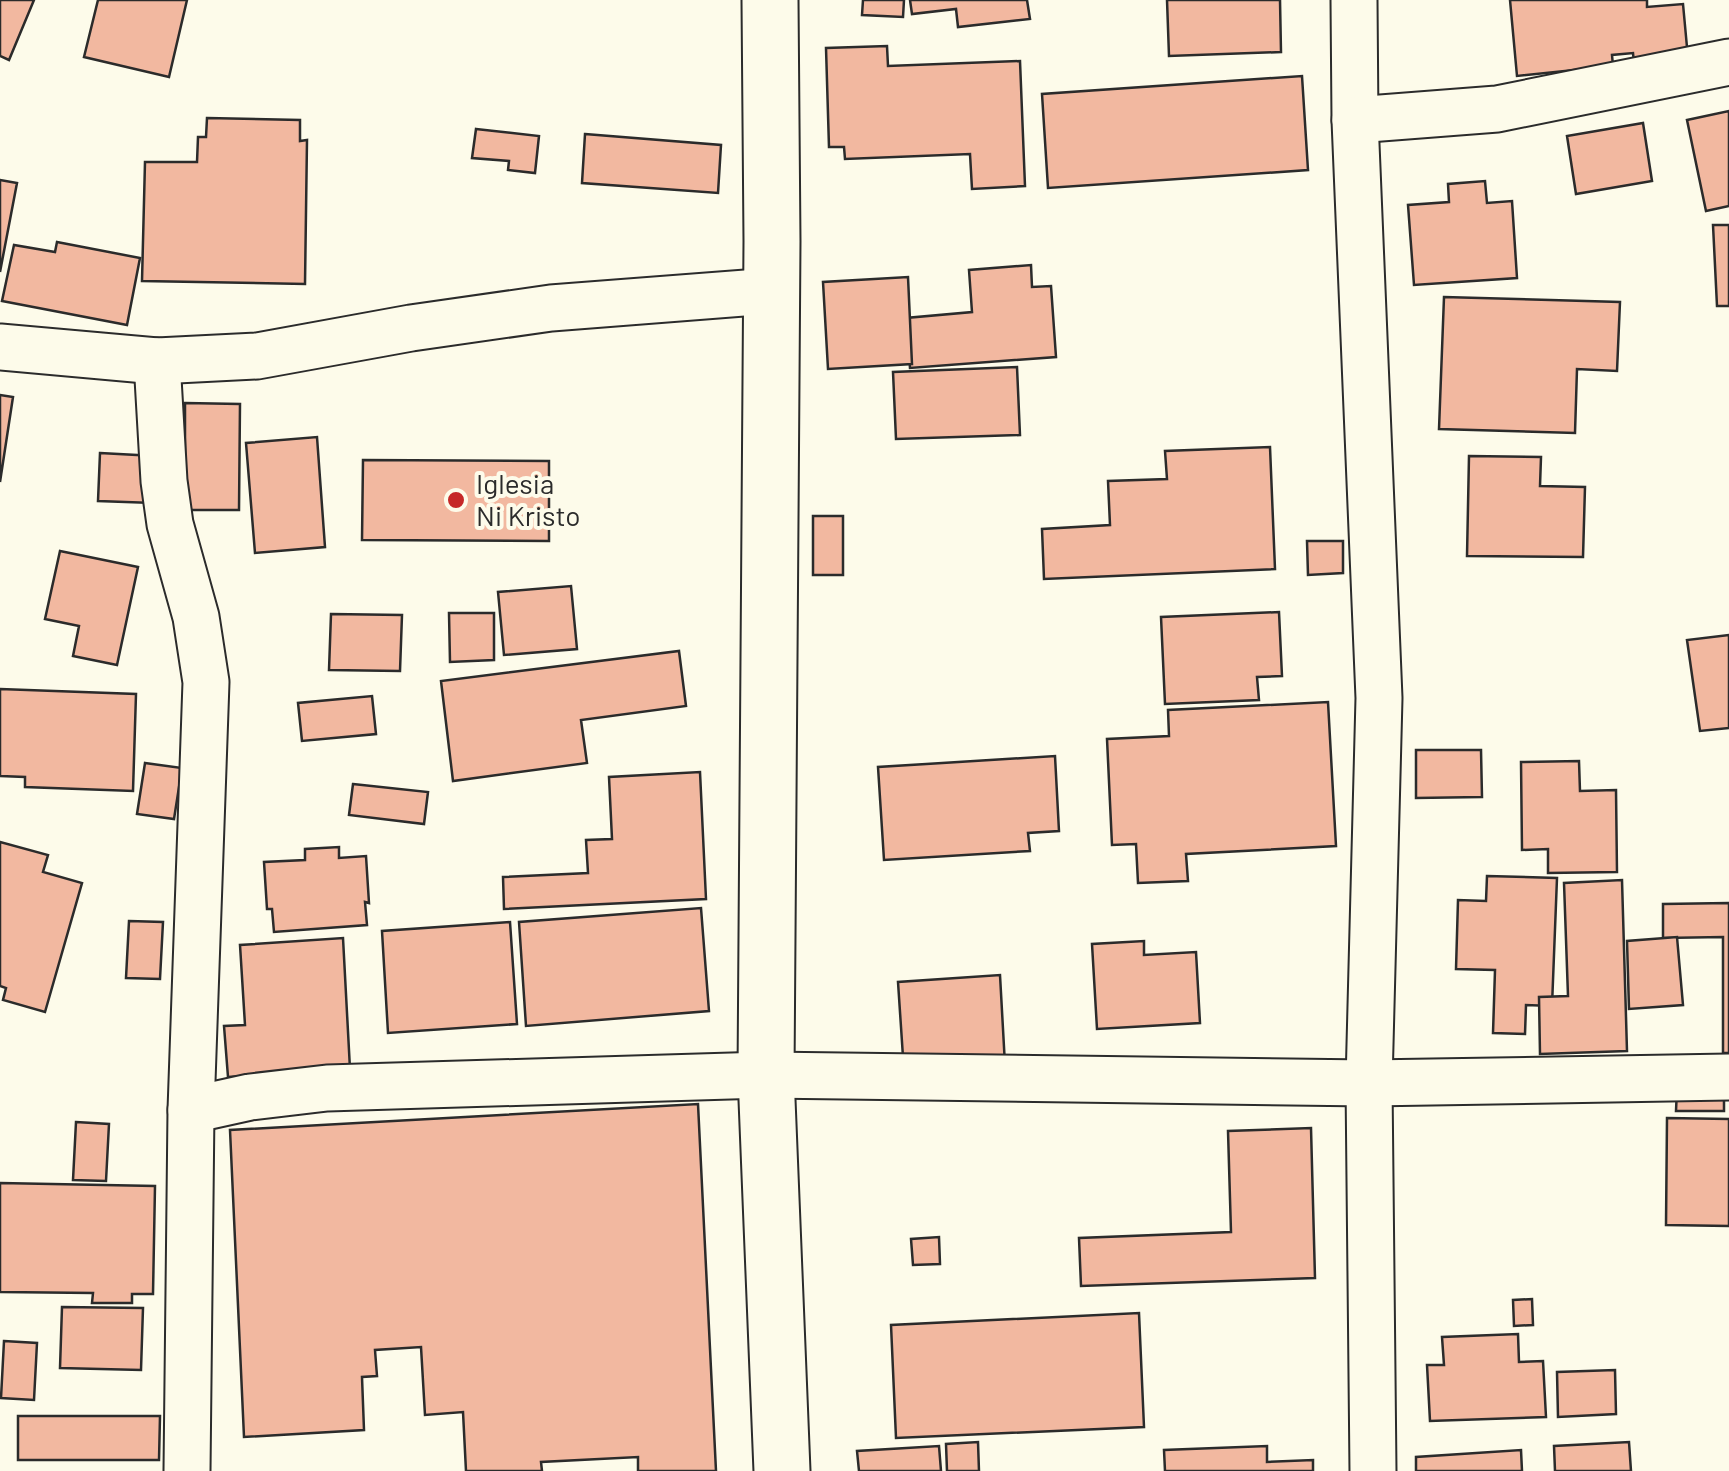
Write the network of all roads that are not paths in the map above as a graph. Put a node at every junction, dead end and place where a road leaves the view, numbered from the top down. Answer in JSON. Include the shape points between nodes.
{"nodes":[{"id":1,"x":770,"y":0,"type":"edge"},
{"id":2,"x":1354,"y":0,"type":"edge"},
{"id":3,"x":1729,"y":62,"type":"edge"},
{"id":4,"x":1354,"y":120,"type":"junction"},
{"id":5,"x":771,"y":291,"type":"junction"},
{"id":6,"x":0,"y":347,"type":"edge"},
{"id":7,"x":157,"y":361,"type":"junction"},
{"id":8,"x":766,"y":1075,"type":"junction"},
{"id":9,"x":1729,"y":1077,"type":"edge"},
{"id":10,"x":1369,"y":1083,"type":"junction"},
{"id":11,"x":191,"y":1110,"type":"junction"},
{"id":12,"x":187,"y":1471,"type":"edge"},
{"id":13,"x":782,"y":1471,"type":"edge"},
{"id":14,"x":1373,"y":1471,"type":"edge"}],
"edges":[{"from":1,"to":5,"type":"street"},
{"from":2,"to":4,"type":"street"},
{"from":3,"to":4,"type":"street","via":[[1497,109]]},
{"from":4,"to":10,"type":"street","via":[[1379,698]]},
{"from":5,"to":7,"type":"street","via":[[552,308],[256,356]]},
{"from":5,"to":8,"type":"street"},
{"from":6,"to":7,"type":"street"},
{"from":7,"to":11,"type":"street","via":[[170,524],[206,682]]},
{"from":8,"to":10,"type":"street"},
{"from":8,"to":11,"type":"street","via":[[327,1088]]},
{"from":8,"to":13,"type":"street"},
{"from":9,"to":10,"type":"street"},
{"from":10,"to":14,"type":"street"},
{"from":11,"to":12,"type":"street"}]}
